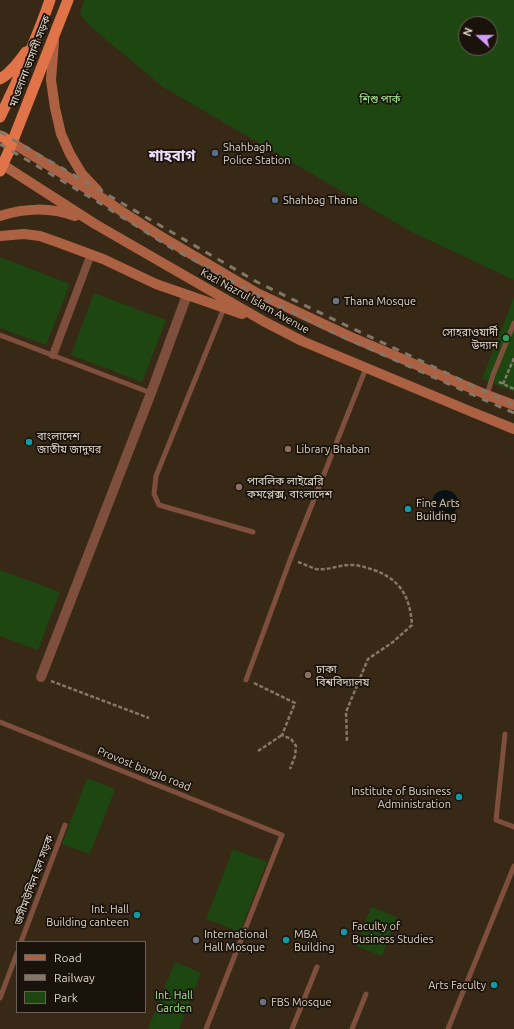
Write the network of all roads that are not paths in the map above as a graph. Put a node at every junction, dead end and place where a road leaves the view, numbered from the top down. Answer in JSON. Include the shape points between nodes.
{"nodes":[{"id":1,"x":50,"y":0,"type":"edge"},
{"id":2,"x":68,"y":0,"type":"edge"},
{"id":3,"x":40,"y":30,"type":"junction"},
{"id":4,"x":54,"y":37,"type":"junction"},
{"id":5,"x":0,"y":79,"type":"edge"},
{"id":6,"x":0,"y":117,"type":"edge"},
{"id":7,"x":3,"y":151,"type":"edge"},
{"id":8,"x":107,"y":201,"type":"junction"},
{"id":9,"x":0,"y":216,"type":"edge"},
{"id":10,"x":95,"y":224,"type":"junction"},
{"id":11,"x":0,"y":236,"type":"edge"},
{"id":12,"x":91,"y":254,"type":"junction"},
{"id":13,"x":186,"y":295,"type":"junction"},
{"id":14,"x":224,"y":308,"type":"junction"},
{"id":15,"x":265,"y":322,"type":"junction"},
{"id":16,"x":514,"y":323,"type":"edge"},
{"id":17,"x":0,"y":335,"type":"edge"},
{"id":18,"x":53,"y":356,"type":"junction"},
{"id":19,"x":366,"y":368,"type":"junction"},
{"id":20,"x":151,"y":393,"type":"junction"},
{"id":21,"x":487,"y":395,"type":"junction"},
{"id":22,"x":514,"y":405,"type":"edge"},
{"id":23,"x":514,"y":429,"type":"edge"},
{"id":24,"x":253,"y":532,"type":"dead end"},
{"id":25,"x":41,"y":677,"type":"road end"},
{"id":26,"x":246,"y":680,"type":"road end"},
{"id":27,"x":0,"y":722,"type":"edge"},
{"id":28,"x":505,"y":734,"type":"dead end"},
{"id":29,"x":65,"y":824,"type":"dead end"},
{"id":30,"x":514,"y":827,"type":"edge"},
{"id":31,"x":514,"y":866,"type":"edge"},
{"id":32,"x":21,"y":941,"type":"edge"},
{"id":33,"x":16,"y":956,"type":"edge"},
{"id":34,"x":317,"y":967,"type":"dead end"},
{"id":35,"x":366,"y":994,"type":"dead end"},
{"id":36,"x":0,"y":998,"type":"edge"},
{"id":37,"x":206,"y":1029,"type":"edge"},
{"id":38,"x":292,"y":1029,"type":"edge"},
{"id":39,"x":352,"y":1029,"type":"edge"},
{"id":40,"x":448,"y":1029,"type":"edge"}],
"edges":[{"from":1,"to":3,"type":"highway","name":"মাওলানা ভাসানী সড়ক"},
{"from":2,"to":4,"type":"highway","name":"মাওলানা ভাসানী সড়ক"},
{"from":3,"to":5,"type":"highway","via":[[20,61]]},
{"from":3,"to":6,"type":"highway","name":"মাওলানা ভাসানী সড়ক"},
{"from":4,"to":7,"type":"highway","name":"মাওলানা ভাসানী সড়ক"},
{"from":4,"to":8,"type":"main road","via":[[51,80],[61,134],[82,174]]},
{"from":7,"to":8,"type":"main road","name":"Kazi Nazrul Islam Avenue"},
{"from":7,"to":10,"type":"main road","name":"Kazi Nazrul Islam Avenue"},
{"from":8,"to":21,"type":"main road","name":"Kazi Nazrul Islam Avenue","via":[[150,230],[257,293],[351,337]]},
{"from":9,"to":10,"type":"main road","via":[[38,209],[65,212]]},
{"from":10,"to":15,"type":"main road","name":"Kazi Nazrul Islam Avenue"},
{"from":11,"to":12,"type":"main road","via":[[40,236]]},
{"from":12,"to":13,"type":"main road"},
{"from":12,"to":18,"type":"street"},
{"from":13,"to":14,"type":"main road"},
{"from":13,"to":20,"type":"street"},
{"from":14,"to":15,"type":"main road"},
{"from":14,"to":24,"type":"lane","via":[[156,476],[154,494],[159,505]]},
{"from":15,"to":19,"type":"main road","name":"Kazi Nazrul Islam Avenue"},
{"from":16,"to":21,"type":"lane"},
{"from":17,"to":18,"type":"lane"},
{"from":18,"to":20,"type":"lane"},
{"from":19,"to":23,"type":"main road","name":"Kazi Nazrul Islam Avenue"},
{"from":19,"to":26,"type":"lane","via":[[290,560]]},
{"from":20,"to":25,"type":"street"},
{"from":21,"to":22,"type":"main road","name":"Kazi Nazrul Islam Avenue"},
{"from":27,"to":37,"type":"lane","name":"Provost banglo road","via":[[282,835]]},
{"from":28,"to":30,"type":"lane","via":[[496,820]]},
{"from":29,"to":32,"type":"lane","name":"জসীমউদ্দিন হল সড়ক"},
{"from":31,"to":40,"type":"lane"},
{"from":33,"to":36,"type":"lane"},
{"from":34,"to":38,"type":"lane"},
{"from":35,"to":39,"type":"lane"}]}
